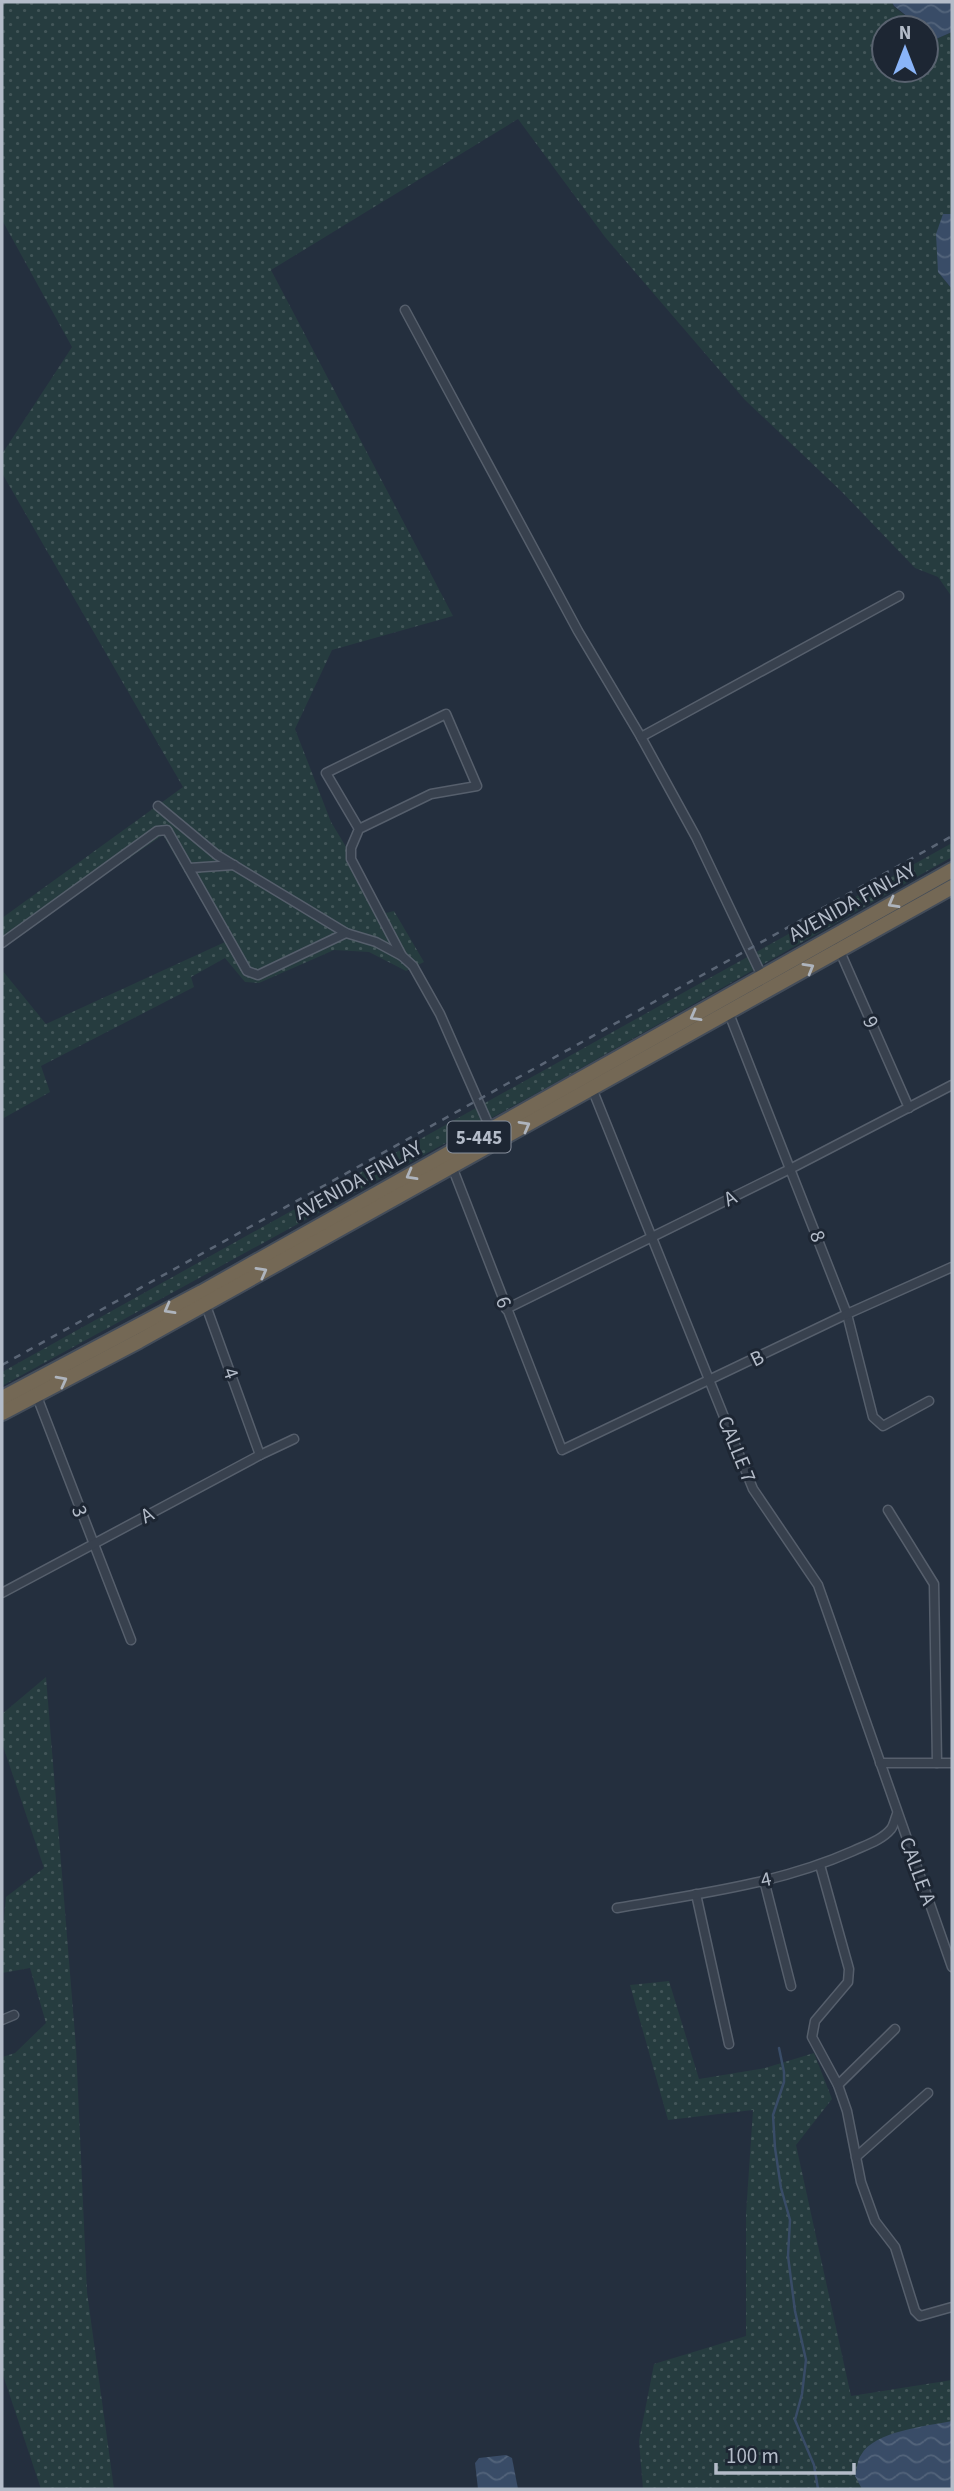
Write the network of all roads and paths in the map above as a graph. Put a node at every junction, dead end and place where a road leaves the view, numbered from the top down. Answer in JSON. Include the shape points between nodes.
{"nodes":[{"id":1,"x":405,"y":310,"type":"dead end"},
{"id":2,"x":899,"y":596,"type":"dead end"},
{"id":3,"x":641,"y":737,"type":"junction"},
{"id":4,"x":158,"y":806,"type":"dead end"},
{"id":5,"x":359,"y":829,"type":"junction"},
{"id":6,"x":234,"y":865,"type":"junction"},
{"id":7,"x":189,"y":868,"type":"junction"},
{"id":8,"x":952,"y":870,"type":"edge"},
{"id":9,"x":952,"y":887,"type":"edge"},
{"id":10,"x":345,"y":933,"type":"junction"},
{"id":11,"x":833,"y":936,"type":"junction"},
{"id":12,"x":2,"y":943,"type":"edge"},
{"id":13,"x":839,"y":950,"type":"junction"},
{"id":14,"x":402,"y":956,"type":"junction"},
{"id":15,"x":766,"y":984,"type":"junction"},
{"id":16,"x":726,"y":1006,"type":"junction"},
{"id":17,"x":589,"y":1083,"type":"junction"},
{"id":18,"x":952,"y":1085,"type":"edge"},
{"id":19,"x":909,"y":1108,"type":"junction"},
{"id":20,"x":494,"y":1136,"type":"junction"},
{"id":21,"x":450,"y":1161,"type":"junction"},
{"id":22,"x":792,"y":1168,"type":"junction"},
{"id":23,"x":652,"y":1237,"type":"junction"},
{"id":24,"x":952,"y":1267,"type":"edge"},
{"id":25,"x":204,"y":1298,"type":"junction"},
{"id":26,"x":506,"y":1309,"type":"junction"},
{"id":27,"x":847,"y":1314,"type":"junction"},
{"id":28,"x":709,"y":1381,"type":"junction"},
{"id":29,"x":34,"y":1388,"type":"junction"},
{"id":30,"x":2,"y":1398,"type":"edge"},
{"id":31,"x":929,"y":1401,"type":"dead end"},
{"id":32,"x":2,"y":1413,"type":"edge"},
{"id":33,"x":294,"y":1439,"type":"dead end"},
{"id":34,"x":562,"y":1450,"type":"joint"},
{"id":35,"x":260,"y":1455,"type":"junction"},
{"id":36,"x":888,"y":1510,"type":"dead end"},
{"id":37,"x":93,"y":1544,"type":"junction"},
{"id":38,"x":2,"y":1593,"type":"edge"},
{"id":39,"x":131,"y":1640,"type":"dead end"},
{"id":40,"x":880,"y":1763,"type":"junction"},
{"id":41,"x":937,"y":1763,"type":"junction"},
{"id":42,"x":952,"y":1763,"type":"edge"},
{"id":43,"x":897,"y":1814,"type":"junction"},
{"id":44,"x":820,"y":1866,"type":"junction"},
{"id":45,"x":764,"y":1880,"type":"junction"},
{"id":46,"x":696,"y":1894,"type":"junction"},
{"id":47,"x":617,"y":1908,"type":"dead end"},
{"id":48,"x":952,"y":1965,"type":"edge"},
{"id":49,"x":791,"y":1986,"type":"dead end"},
{"id":50,"x":14,"y":2015,"type":"dead end"},
{"id":51,"x":2,"y":2020,"type":"edge"},
{"id":52,"x":895,"y":2029,"type":"dead end"},
{"id":53,"x":729,"y":2044,"type":"dead end"},
{"id":54,"x":838,"y":2085,"type":"junction"},
{"id":55,"x":928,"y":2093,"type":"dead end"},
{"id":56,"x":856,"y":2157,"type":"junction"},
{"id":57,"x":952,"y":2307,"type":"edge"}],
"edges":[{"from":1,"to":3,"type":"street","via":[[578,631]]},
{"from":2,"to":3,"type":"street"},
{"from":3,"to":15,"type":"street"},
{"from":4,"to":6,"type":"street"},
{"from":5,"to":5,"type":"street","via":[[432,794],[477,786],[446,713],[326,773]]},
{"from":5,"to":14,"type":"street","via":[[351,859]]},
{"from":6,"to":7,"type":"street"},
{"from":6,"to":10,"type":"street"},
{"from":7,"to":10,"type":"street","via":[[247,971],[258,975]]},
{"from":7,"to":12,"type":"street","via":[[167,830],[157,831]]},
{"from":8,"to":11,"type":"highway","name":"AVENIDA FINLAY","number":"5-445","one_way":true},
{"from":9,"to":13,"type":"highway","name":"AVENIDA FINLAY","number":"5-445"},
{"from":10,"to":14,"type":"street"},
{"from":11,"to":13,"type":"street","name":"9"},
{"from":11,"to":15,"type":"highway","name":"AVENIDA FINLAY","number":"5-445"},
{"from":15,"to":13,"type":"highway","name":"AVENIDA FINLAY","number":"5-445","one_way":true},
{"from":13,"to":19,"type":"street","name":"9"},
{"from":14,"to":20,"type":"street","via":[[440,1014]]},
{"from":15,"to":16,"type":"highway","name":"AVENIDA FINLAY","number":"5-445"},
{"from":16,"to":17,"type":"highway","name":"AVENIDA FINLAY","number":"5-445"},
{"from":16,"to":22,"type":"street","name":"8"},
{"from":17,"to":20,"type":"highway","name":"AVENIDA FINLAY","number":"5-445"},
{"from":17,"to":23,"type":"street","name":"CALLE 7"},
{"from":18,"to":19,"type":"street","name":"A"},
{"from":19,"to":22,"type":"street","name":"A"},
{"from":20,"to":21,"type":"highway","name":"AVENIDA FINLAY","number":"5-445"},
{"from":21,"to":25,"type":"highway","name":"AVENIDA FINLAY","number":"5-445"},
{"from":21,"to":26,"type":"street","name":"6"},
{"from":22,"to":23,"type":"street","name":"A"},
{"from":22,"to":27,"type":"street","name":"8"},
{"from":23,"to":26,"type":"street","name":"A"},
{"from":23,"to":28,"type":"street","name":"CALLE 7"},
{"from":24,"to":27,"type":"street","name":"B"},
{"from":25,"to":29,"type":"highway","name":"AVENIDA FINLAY","number":"5-445"},
{"from":25,"to":35,"type":"street","name":"4"},
{"from":26,"to":34,"type":"street","name":"6"},
{"from":27,"to":28,"type":"street","name":"B"},
{"from":27,"to":31,"type":"street","name":"8","via":[[873,1417],[883,1426]]},
{"from":28,"to":34,"type":"street","name":"B"},
{"from":28,"to":40,"type":"street","name":"CALLE 7","via":[[753,1489],[818,1585]]},
{"from":29,"to":30,"type":"highway","name":"AVENIDA FINLAY","number":"5-445"},
{"from":29,"to":32,"type":"highway","name":"AVENIDA FINLAY","number":"5-445"},
{"from":29,"to":37,"type":"street","name":"3"},
{"from":33,"to":35,"type":"street","name":"A"},
{"from":35,"to":37,"type":"street","name":"A"},
{"from":36,"to":41,"type":"street","via":[[934,1584]]},
{"from":37,"to":38,"type":"street","name":"A"},
{"from":37,"to":39,"type":"street","name":"3"},
{"from":40,"to":41,"type":"street"},
{"from":40,"to":43,"type":"street","name":"CALLE 7"},
{"from":41,"to":42,"type":"street"},
{"from":43,"to":44,"type":"street","name":"4","via":[[879,1839]]},
{"from":43,"to":48,"type":"street","name":"CALLE A"},
{"from":44,"to":45,"type":"street","name":"4"},
{"from":44,"to":54,"type":"street","via":[[849,1969],[848,1982],[816,2021],[812,2037]]},
{"from":45,"to":46,"type":"street","name":"4"},
{"from":45,"to":49,"type":"street"},
{"from":46,"to":47,"type":"street","name":"4"},
{"from":46,"to":53,"type":"street"},
{"from":50,"to":51,"type":"street"},
{"from":52,"to":54,"type":"street"},
{"from":54,"to":56,"type":"street"},
{"from":55,"to":56,"type":"street"},
{"from":56,"to":57,"type":"street","via":[[875,2221],[895,2247],[915,2311],[925,2316]]}]}
